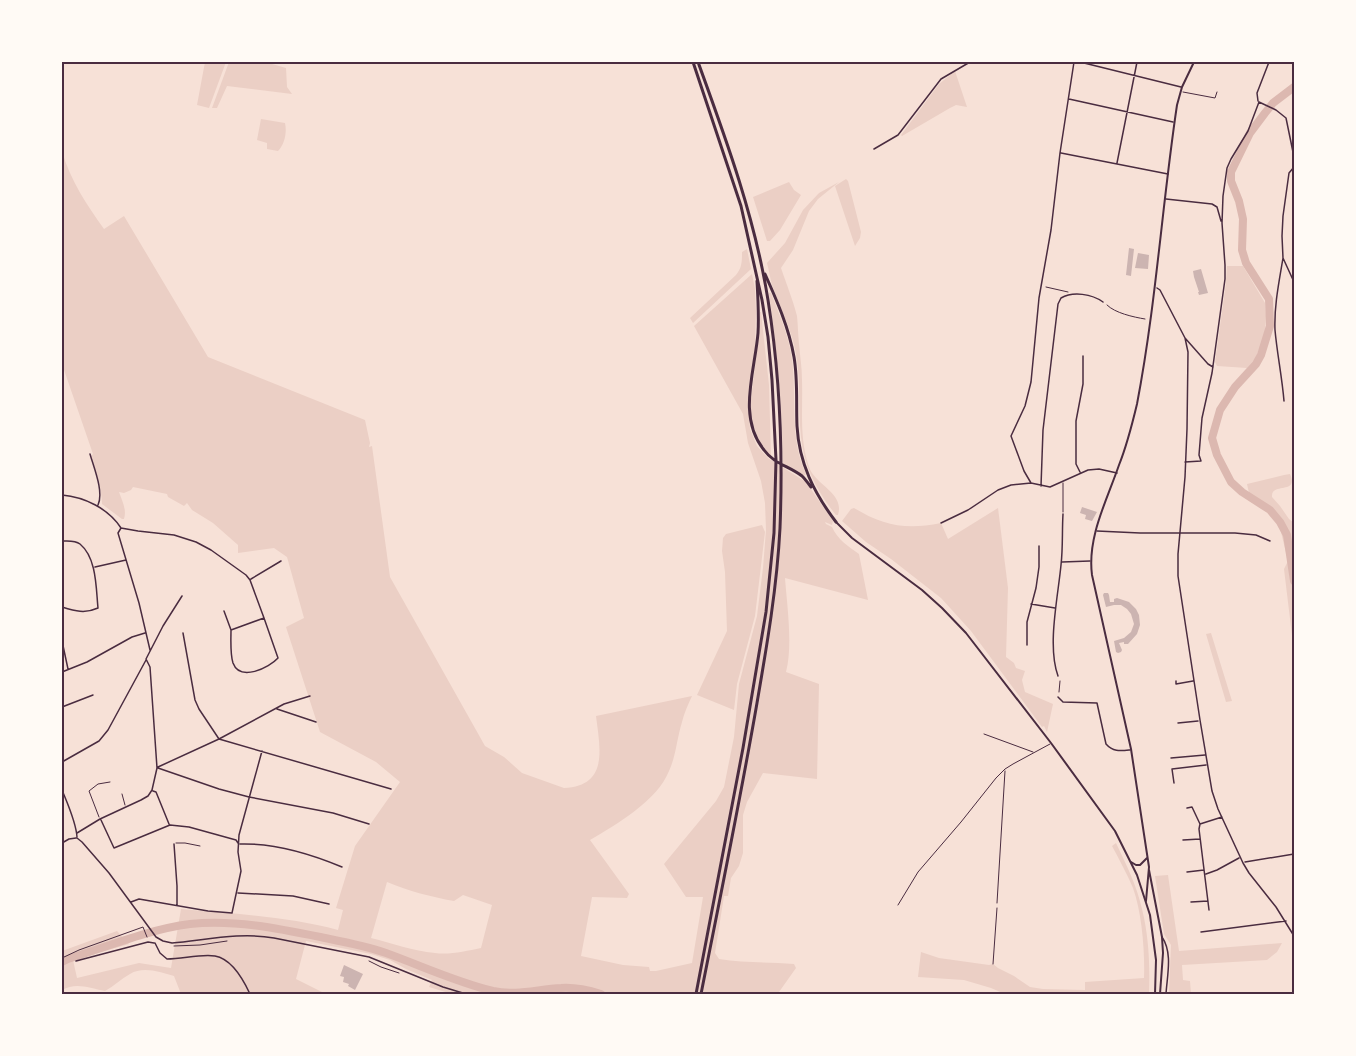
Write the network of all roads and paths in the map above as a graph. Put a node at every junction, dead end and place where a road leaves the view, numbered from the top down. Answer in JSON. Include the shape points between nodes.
{"nodes":[{"id":1,"x":693,"y":62,"type":"edge"},
{"id":2,"x":698,"y":62,"type":"edge"},
{"id":3,"x":970,"y":62,"type":"edge"},
{"id":4,"x":1074,"y":62,"type":"edge"},
{"id":5,"x":1080,"y":62,"type":"edge"},
{"id":6,"x":1137,"y":62,"type":"edge"},
{"id":7,"x":1194,"y":62,"type":"edge"},
{"id":8,"x":1269,"y":62,"type":"edge"},
{"id":9,"x":1134,"y":76,"type":"junction"},
{"id":10,"x":1182,"y":87,"type":"junction"},
{"id":11,"x":1181,"y":92,"type":"junction"},
{"id":12,"x":1217,"y":92,"type":"dead end"},
{"id":13,"x":1068,"y":99,"type":"junction"},
{"id":14,"x":1259,"y":102,"type":"junction"},
{"id":15,"x":1128,"y":112,"type":"junction"},
{"id":16,"x":1175,"y":122,"type":"junction"},
{"id":17,"x":874,"y":149,"type":"dead end"},
{"id":18,"x":1060,"y":153,"type":"junction"},
{"id":19,"x":1294,"y":157,"type":"edge"},
{"id":20,"x":1117,"y":164,"type":"junction"},
{"id":21,"x":1294,"y":166,"type":"edge"},
{"id":22,"x":1168,"y":174,"type":"junction"},
{"id":23,"x":1166,"y":199,"type":"junction"},
{"id":24,"x":1222,"y":223,"type":"junction"},
{"id":25,"x":1284,"y":258,"type":"junction"},
{"id":26,"x":762,"y":267,"type":"junction"},
{"id":27,"x":757,"y":272,"type":"junction"},
{"id":28,"x":1294,"y":282,"type":"edge"},
{"id":29,"x":1041,"y":287,"type":"junction"},
{"id":30,"x":1156,"y":288,"type":"junction"},
{"id":31,"x":1071,"y":294,"type":"junction"},
{"id":32,"x":1103,"y":302,"type":"joint"},
{"id":33,"x":1151,"y":321,"type":"junction"},
{"id":34,"x":1185,"y":338,"type":"junction"},
{"id":35,"x":1083,"y":356,"type":"dead end"},
{"id":36,"x":1213,"y":367,"type":"junction"},
{"id":37,"x":1284,"y":401,"type":"dead end"},
{"id":38,"x":90,"y":454,"type":"dead end"},
{"id":39,"x":1185,"y":462,"type":"junction"},
{"id":40,"x":1080,"y":473,"type":"junction"},
{"id":41,"x":1117,"y":473,"type":"junction"},
{"id":42,"x":1063,"y":482,"type":"junction"},
{"id":43,"x":1031,"y":483,"type":"junction"},
{"id":44,"x":1041,"y":486,"type":"junction"},
{"id":45,"x":814,"y":490,"type":"junction"},
{"id":46,"x":62,"y":495,"type":"edge"},
{"id":47,"x":97,"y":506,"type":"junction"},
{"id":48,"x":1062,"y":514,"type":"joint"},
{"id":49,"x":836,"y":522,"type":"joint"},
{"id":50,"x":941,"y":523,"type":"dead end"},
{"id":51,"x":121,"y":528,"type":"junction"},
{"id":52,"x":1096,"y":531,"type":"junction"},
{"id":53,"x":1180,"y":533,"type":"junction"},
{"id":54,"x":62,"y":541,"type":"edge"},
{"id":55,"x":1270,"y":541,"type":"dead end"},
{"id":56,"x":1039,"y":546,"type":"dead end"},
{"id":57,"x":126,"y":560,"type":"junction"},
{"id":58,"x":281,"y":561,"type":"dead end"},
{"id":59,"x":1091,"y":561,"type":"junction"},
{"id":60,"x":1062,"y":562,"type":"junction"},
{"id":61,"x":94,"y":567,"type":"junction"},
{"id":62,"x":250,"y":580,"type":"junction"},
{"id":63,"x":182,"y":596,"type":"dead end"},
{"id":64,"x":1031,"y":604,"type":"junction"},
{"id":65,"x":62,"y":607,"type":"edge"},
{"id":66,"x":1056,"y":608,"type":"junction"},
{"id":67,"x":224,"y":611,"type":"dead end"},
{"id":68,"x":264,"y":618,"type":"junction"},
{"id":69,"x":231,"y":630,"type":"junction"},
{"id":70,"x":146,"y":633,"type":"junction"},
{"id":71,"x":183,"y":633,"type":"dead end"},
{"id":72,"x":62,"y":641,"type":"edge"},
{"id":73,"x":1027,"y":645,"type":"dead end"},
{"id":74,"x":151,"y":650,"type":"junction"},
{"id":75,"x":147,"y":659,"type":"junction"},
{"id":76,"x":68,"y":670,"type":"junction"},
{"id":77,"x":62,"y":672,"type":"edge"},
{"id":78,"x":1058,"y":676,"type":"joint"},
{"id":79,"x":1176,"y":681,"type":"dead end"},
{"id":80,"x":1194,"y":681,"type":"junction"},
{"id":81,"x":93,"y":695,"type":"dead end"},
{"id":82,"x":310,"y":696,"type":"dead end"},
{"id":83,"x":1058,"y":697,"type":"joint"},
{"id":84,"x":62,"y":707,"type":"edge"},
{"id":85,"x":277,"y":708,"type":"junction"},
{"id":86,"x":1200,"y":720,"type":"junction"},
{"id":87,"x":316,"y":722,"type":"dead end"},
{"id":88,"x":1178,"y":723,"type":"dead end"},
{"id":89,"x":984,"y":734,"type":"dead end"},
{"id":90,"x":219,"y":739,"type":"junction"},
{"id":91,"x":1051,"y":743,"type":"junction"},
{"id":92,"x":1131,"y":749,"type":"junction"},
{"id":93,"x":262,"y":751,"type":"junction"},
{"id":94,"x":1035,"y":752,"type":"junction"},
{"id":95,"x":1205,"y":755,"type":"junction"},
{"id":96,"x":1171,"y":758,"type":"dead end"},
{"id":97,"x":62,"y":762,"type":"edge"},
{"id":98,"x":1207,"y":765,"type":"junction"},
{"id":99,"x":157,"y":768,"type":"junction"},
{"id":100,"x":1005,"y":769,"type":"junction"},
{"id":101,"x":110,"y":782,"type":"dead end"},
{"id":102,"x":1174,"y":783,"type":"dead end"},
{"id":103,"x":391,"y":789,"type":"dead end"},
{"id":104,"x":62,"y":790,"type":"edge"},
{"id":105,"x":152,"y":790,"type":"junction"},
{"id":106,"x":122,"y":794,"type":"dead end"},
{"id":107,"x":249,"y":797,"type":"junction"},
{"id":108,"x":125,"y":807,"type":"junction"},
{"id":109,"x":1187,"y":808,"type":"dead end"},
{"id":110,"x":1222,"y":817,"type":"junction"},
{"id":111,"x":100,"y":819,"type":"junction"},
{"id":112,"x":369,"y":824,"type":"dead end"},
{"id":113,"x":1200,"y":824,"type":"junction"},
{"id":114,"x":170,"y":825,"type":"junction"},
{"id":115,"x":77,"y":833,"type":"junction"},
{"id":116,"x":77,"y":838,"type":"junction"},
{"id":117,"x":1200,"y":839,"type":"junction"},
{"id":118,"x":1183,"y":840,"type":"dead end"},
{"id":119,"x":62,"y":843,"type":"edge"},
{"id":120,"x":174,"y":844,"type":"joint"},
{"id":121,"x":239,"y":844,"type":"junction"},
{"id":122,"x":200,"y":846,"type":"dead end"},
{"id":123,"x":1294,"y":854,"type":"edge"},
{"id":124,"x":1240,"y":857,"type":"junction"},
{"id":125,"x":1147,"y":858,"type":"junction"},
{"id":126,"x":1131,"y":862,"type":"junction"},
{"id":127,"x":1243,"y":863,"type":"junction"},
{"id":128,"x":342,"y":867,"type":"dead end"},
{"id":129,"x":1149,"y":867,"type":"junction"},
{"id":130,"x":1204,"y":870,"type":"junction"},
{"id":131,"x":1186,"y":872,"type":"dead end"},
{"id":132,"x":1205,"y":874,"type":"junction"},
{"id":133,"x":237,"y":893,"type":"junction"},
{"id":134,"x":1146,"y":901,"type":"junction"},
{"id":135,"x":1191,"y":902,"type":"dead end"},
{"id":136,"x":1208,"y":902,"type":"junction"},
{"id":137,"x":130,"y":903,"type":"junction"},
{"id":138,"x":997,"y":903,"type":"joint"},
{"id":139,"x":329,"y":904,"type":"dead end"},
{"id":140,"x":898,"y":905,"type":"dead end"},
{"id":141,"x":177,"y":906,"type":"junction"},
{"id":142,"x":1209,"y":910,"type":"dead end"},
{"id":143,"x":1286,"y":921,"type":"junction"},
{"id":144,"x":1201,"y":932,"type":"dead end"},
{"id":145,"x":1294,"y":936,"type":"edge"},
{"id":146,"x":1162,"y":937,"type":"junction"},
{"id":147,"x":147,"y":938,"type":"dead end"},
{"id":148,"x":157,"y":938,"type":"junction"},
{"id":149,"x":232,"y":940,"type":"dead end"},
{"id":150,"x":155,"y":944,"type":"junction"},
{"id":151,"x":172,"y":946,"type":"dead end"},
{"id":152,"x":62,"y":957,"type":"edge"},
{"id":153,"x":368,"y":960,"type":"dead end"},
{"id":154,"x":76,"y":961,"type":"dead end"},
{"id":155,"x":993,"y":964,"type":"dead end"},
{"id":156,"x":405,"y":976,"type":"dead end"},
{"id":157,"x":250,"y":994,"type":"edge"},
{"id":158,"x":466,"y":994,"type":"edge"},
{"id":159,"x":696,"y":994,"type":"edge"},
{"id":160,"x":701,"y":994,"type":"edge"},
{"id":161,"x":1157,"y":994,"type":"edge"},
{"id":162,"x":1166,"y":994,"type":"edge"}],
"edges":[{"from":1,"to":27,"type":"highway","via":[[741,206]]},
{"from":2,"to":26,"type":"highway","via":[[747,208]]},
{"from":3,"to":17,"type":"street","via":[[941,79],[898,135]]},
{"from":4,"to":13,"type":"street"},
{"from":5,"to":9,"type":"street"},
{"from":6,"to":9,"type":"street"},
{"from":7,"to":10,"type":"street"},
{"from":8,"to":14,"type":"street","via":[[1257,93]]},
{"from":9,"to":10,"type":"street"},
{"from":9,"to":15,"type":"street"},
{"from":10,"to":11,"type":"street"},
{"from":11,"to":12,"type":"lane","via":[[1215,98]]},
{"from":11,"to":16,"type":"street"},
{"from":13,"to":15,"type":"street"},
{"from":13,"to":18,"type":"street"},
{"from":14,"to":19,"type":"street","via":[[1286,118]]},
{"from":14,"to":24,"type":"street","via":[[1227,168]]},
{"from":15,"to":16,"type":"street"},
{"from":15,"to":20,"type":"street"},
{"from":16,"to":22,"type":"street"},
{"from":18,"to":20,"type":"street"},
{"from":18,"to":29,"type":"street"},
{"from":20,"to":22,"type":"street"},
{"from":21,"to":25,"type":"street","via":[[1289,173],[1283,216]]},
{"from":22,"to":23,"type":"street"},
{"from":23,"to":24,"type":"street","via":[[1212,204],[1218,207]]},
{"from":23,"to":30,"type":"street"},
{"from":24,"to":36,"type":"street","via":[[1225,279]]},
{"from":25,"to":28,"type":"street"},
{"from":25,"to":37,"type":"street","via":[[1275,329]]},
{"from":26,"to":45,"type":"highway","via":[[793,349],[797,428],[804,465]]},
{"from":26,"to":160,"type":"highway","via":[[778,387],[780,530],[772,613],[749,749]]},
{"from":27,"to":45,"type":"highway","via":[[758,331],[749,414],[752,427],[769,456]]},
{"from":27,"to":159,"type":"highway","via":[[768,337],[776,440],[774,533],[766,612],[743,748]]},
{"from":29,"to":31,"type":"path"},
{"from":29,"to":43,"type":"street","via":[[1031,382],[1011,436]]},
{"from":30,"to":33,"type":"street"},
{"from":30,"to":34,"type":"street"},
{"from":31,"to":32,"type":"street"},
{"from":31,"to":44,"type":"street","via":[[1058,304],[1043,430]]},
{"from":32,"to":33,"type":"path","via":[[1112,310]]},
{"from":33,"to":41,"type":"street","via":[[1130,435]]},
{"from":34,"to":36,"type":"street"},
{"from":34,"to":39,"type":"street"},
{"from":35,"to":40,"type":"street","via":[[1076,421],[1076,464]]},
{"from":36,"to":39,"type":"street","via":[[1202,418],[1201,461]]},
{"from":38,"to":47,"type":"street","via":[[100,496]]},
{"from":39,"to":53,"type":"street"},
{"from":40,"to":41,"type":"street","via":[[1094,469]]},
{"from":40,"to":42,"type":"street"},
{"from":41,"to":52,"type":"street"},
{"from":42,"to":44,"type":"street"},
{"from":42,"to":48,"type":"lane"},
{"from":43,"to":44,"type":"street"},
{"from":43,"to":50,"type":"street","via":[[1004,487]]},
{"from":45,"to":49,"type":"highway"},
{"from":46,"to":47,"type":"street"},
{"from":47,"to":51,"type":"street"},
{"from":48,"to":60,"type":"street"},
{"from":49,"to":91,"type":"street","via":[[954,620]]},
{"from":51,"to":57,"type":"street","via":[[118,533]]},
{"from":51,"to":62,"type":"street","via":[[196,542]]},
{"from":52,"to":53,"type":"street"},
{"from":52,"to":59,"type":"street"},
{"from":53,"to":55,"type":"street","via":[[1246,534]]},
{"from":53,"to":80,"type":"street","via":[[1178,576]]},
{"from":54,"to":61,"type":"street","via":[[80,543]]},
{"from":56,"to":64,"type":"street","via":[[1038,578]]},
{"from":57,"to":61,"type":"street"},
{"from":57,"to":70,"type":"street"},
{"from":58,"to":62,"type":"street"},
{"from":59,"to":60,"type":"street"},
{"from":59,"to":92,"type":"street"},
{"from":60,"to":66,"type":"street"},
{"from":61,"to":65,"type":"street","via":[[98,609],[79,612]]},
{"from":62,"to":68,"type":"street"},
{"from":63,"to":74,"type":"street"},
{"from":64,"to":66,"type":"street"},
{"from":64,"to":73,"type":"street"},
{"from":66,"to":78,"type":"street","via":[[1053,645]]},
{"from":67,"to":69,"type":"street"},
{"from":68,"to":69,"type":"street"},
{"from":68,"to":69,"type":"street","via":[[278,658],[264,669],[243,672],[235,668]]},
{"from":70,"to":74,"type":"street"},
{"from":70,"to":76,"type":"street"},
{"from":71,"to":90,"type":"street","via":[[195,700]]},
{"from":72,"to":76,"type":"street"},
{"from":74,"to":75,"type":"street"},
{"from":75,"to":97,"type":"street","via":[[99,741]]},
{"from":75,"to":99,"type":"street"},
{"from":76,"to":77,"type":"street"},
{"from":78,"to":83,"type":"path"},
{"from":79,"to":80,"type":"street"},
{"from":80,"to":86,"type":"street"},
{"from":81,"to":84,"type":"street"},
{"from":82,"to":85,"type":"street"},
{"from":83,"to":92,"type":"street","via":[[1063,702],[1097,703],[1106,744],[1115,751]]},
{"from":85,"to":87,"type":"street"},
{"from":85,"to":90,"type":"street"},
{"from":86,"to":88,"type":"street"},
{"from":86,"to":95,"type":"street"},
{"from":89,"to":94,"type":"lane"},
{"from":90,"to":93,"type":"street"},
{"from":90,"to":99,"type":"street"},
{"from":91,"to":94,"type":"lane"},
{"from":91,"to":126,"type":"street","via":[[1115,831]]},
{"from":92,"to":125,"type":"street"},
{"from":93,"to":103,"type":"street"},
{"from":93,"to":107,"type":"street"},
{"from":94,"to":100,"type":"lane"},
{"from":95,"to":96,"type":"street"},
{"from":95,"to":98,"type":"street"},
{"from":98,"to":102,"type":"street","via":[[1172,769]]},
{"from":98,"to":110,"type":"street"},
{"from":99,"to":105,"type":"street"},
{"from":99,"to":107,"type":"street"},
{"from":100,"to":138,"type":"lane"},
{"from":100,"to":140,"type":"lane","via":[[930,856]]},
{"from":101,"to":111,"type":"lane","via":[[89,791]]},
{"from":104,"to":115,"type":"street"},
{"from":105,"to":108,"type":"street"},
{"from":105,"to":114,"type":"street"},
{"from":106,"to":108,"type":"lane"},
{"from":107,"to":112,"type":"street","via":[[308,807]]},
{"from":107,"to":121,"type":"street"},
{"from":108,"to":111,"type":"street"},
{"from":109,"to":113,"type":"street","via":[[1192,807]]},
{"from":110,"to":113,"type":"street"},
{"from":110,"to":124,"type":"street"},
{"from":111,"to":114,"type":"street","via":[[114,848]]},
{"from":111,"to":115,"type":"street"},
{"from":113,"to":117,"type":"street"},
{"from":114,"to":121,"type":"street","via":[[189,827]]},
{"from":115,"to":116,"type":"street"},
{"from":116,"to":119,"type":"street"},
{"from":116,"to":137,"type":"street"},
{"from":117,"to":118,"type":"street"},
{"from":117,"to":130,"type":"street"},
{"from":120,"to":122,"type":"lane"},
{"from":120,"to":141,"type":"street"},
{"from":121,"to":128,"type":"street","via":[[276,847]]},
{"from":121,"to":133,"type":"street","via":[[241,871]]},
{"from":123,"to":127,"type":"street"},
{"from":124,"to":127,"type":"street"},
{"from":124,"to":132,"type":"street"},
{"from":125,"to":126,"type":"street","via":[[1140,865]]},
{"from":125,"to":129,"type":"street"},
{"from":126,"to":134,"type":"street"},
{"from":127,"to":143,"type":"street"},
{"from":129,"to":134,"type":"street"},
{"from":129,"to":146,"type":"street"},
{"from":130,"to":131,"type":"street"},
{"from":130,"to":132,"type":"street"},
{"from":132,"to":136,"type":"street"},
{"from":133,"to":139,"type":"street","via":[[293,896]]},
{"from":133,"to":141,"type":"street","via":[[232,913]]},
{"from":134,"to":161,"type":"street","via":[[1154,939]]},
{"from":135,"to":136,"type":"street"},
{"from":136,"to":142,"type":"street"},
{"from":137,"to":141,"type":"street","via":[[139,899]]},
{"from":137,"to":148,"type":"street"},
{"from":138,"to":155,"type":"path"},
{"from":143,"to":144,"type":"street"},
{"from":143,"to":145,"type":"street"},
{"from":146,"to":161,"type":"street"},
{"from":146,"to":162,"type":"street","via":[[1169,951]]},
{"from":147,"to":152,"type":"path","via":[[143,927]]},
{"from":148,"to":150,"type":"street"},
{"from":148,"to":158,"type":"street","via":[[172,943],[259,935],[369,957]]},
{"from":149,"to":151,"type":"path"},
{"from":150,"to":154,"type":"street","via":[[148,942]]},
{"from":150,"to":157,"type":"street","via":[[164,958],[224,959]]},
{"from":153,"to":156,"type":"path"}]}
